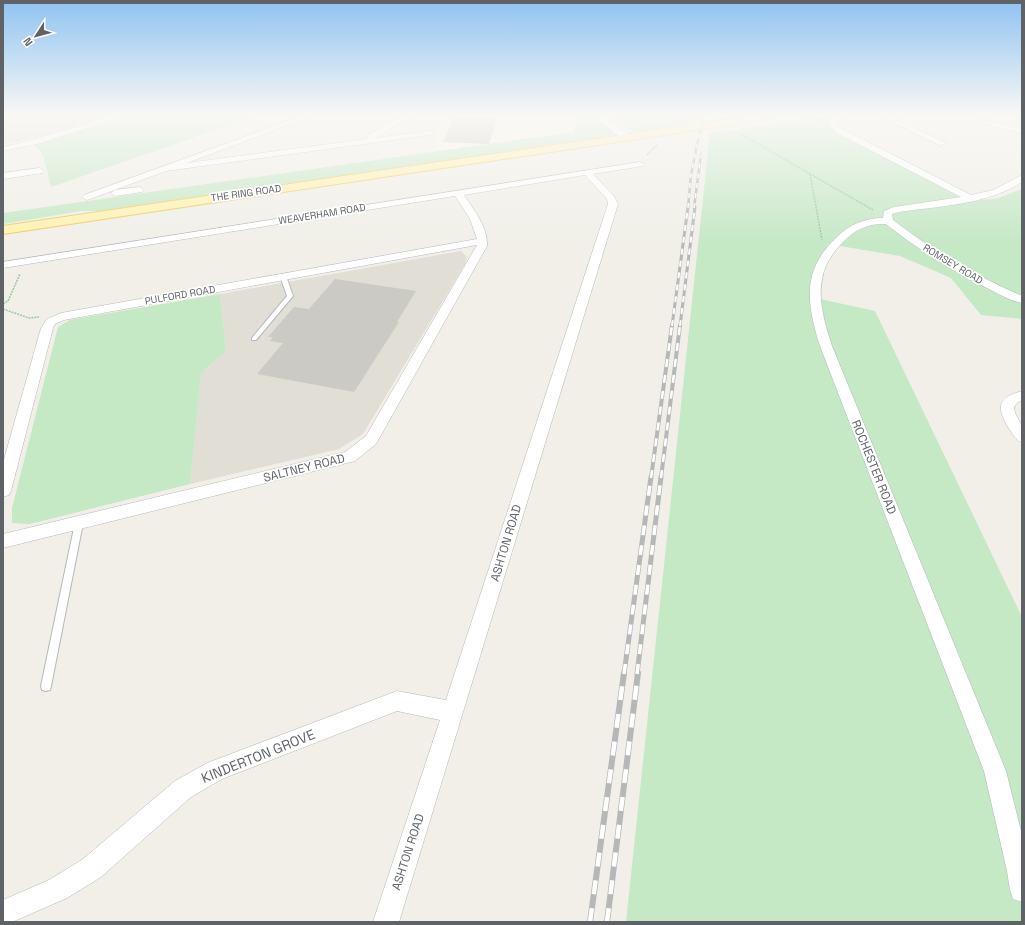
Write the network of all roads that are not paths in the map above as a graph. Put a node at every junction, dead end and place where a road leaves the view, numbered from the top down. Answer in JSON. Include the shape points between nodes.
{"nodes":[{"id":1,"x":189,"y":159,"type":"edge"},
{"id":2,"x":235,"y":159,"type":"edge"},
{"id":3,"x":476,"y":159,"type":"edge"},
{"id":4,"x":894,"y":159,"type":"edge"},
{"id":5,"x":162,"y":169,"type":"junction"},
{"id":6,"x":648,"y":170,"type":"dead end"},
{"id":7,"x":40,"y":171,"type":"dead end"},
{"id":8,"x":587,"y":172,"type":"junction"},
{"id":9,"x":3,"y":176,"type":"edge"},
{"id":10,"x":1022,"y":178,"type":"edge"},
{"id":11,"x":139,"y":190,"type":"dead end"},
{"id":12,"x":458,"y":193,"type":"junction"},
{"id":13,"x":969,"y":198,"type":"junction"},
{"id":14,"x":882,"y":220,"type":"junction"},
{"id":15,"x":3,"y":230,"type":"edge"},
{"id":16,"x":483,"y":241,"type":"junction"},
{"id":17,"x":3,"y":265,"type":"edge"},
{"id":18,"x":283,"y":276,"type":"junction"},
{"id":19,"x":1022,"y":300,"type":"edge"},
{"id":20,"x":254,"y":339,"type":"dead end"},
{"id":21,"x":1022,"y":396,"type":"edge"},
{"id":22,"x":1022,"y":437,"type":"edge"},
{"id":23,"x":3,"y":491,"type":"edge"},
{"id":24,"x":79,"y":523,"type":"junction"},
{"id":25,"x":3,"y":541,"type":"edge"},
{"id":26,"x":46,"y":686,"type":"dead end"},
{"id":27,"x":453,"y":712,"type":"junction"},
{"id":28,"x":1022,"y":890,"type":"edge"},
{"id":29,"x":3,"y":913,"type":"edge"},
{"id":30,"x":386,"y":922,"type":"edge"}],
"edges":[{"from":1,"to":5,"type":"street"},
{"from":2,"to":5,"type":"street"},
{"from":3,"to":15,"type":"main road","name":"THE RING ROAD"},
{"from":4,"to":13,"type":"street"},
{"from":5,"to":11,"type":"street","via":[[87,197]]},
{"from":6,"to":8,"type":"street","name":"WEAVERHAM ROAD","via":[[637,162]]},
{"from":7,"to":9,"type":"street"},
{"from":8,"to":12,"type":"street","name":"WEAVERHAM ROAD"},
{"from":8,"to":27,"type":"street","name":"ASHTON ROAD","via":[[611,198],[613,204]]},
{"from":10,"to":13,"type":"street","via":[[1008,187]]},
{"from":12,"to":16,"type":"street","via":[[482,232]]},
{"from":12,"to":17,"type":"street","name":"WEAVERHAM ROAD"},
{"from":13,"to":14,"type":"street","via":[[897,209],[887,213]]},
{"from":14,"to":19,"type":"street","name":"ROMSEY ROAD","via":[[951,265]]},
{"from":14,"to":28,"type":"street","name":"ROCHESTER ROAD","via":[[861,224],[847,233],[825,255],[820,265],[814,296],[817,319],[995,771],[1020,871]]},
{"from":16,"to":18,"type":"street","name":"PULFORD ROAD"},
{"from":16,"to":24,"type":"street","name":"SALTNEY ROAD","via":[[372,440],[350,457]]},
{"from":18,"to":20,"type":"lane","via":[[290,296]]},
{"from":18,"to":23,"type":"street","name":"PULFORD ROAD","via":[[61,317],[51,322],[47,328]]},
{"from":21,"to":22,"type":"street","via":[[1011,399],[1007,405],[1007,412]]},
{"from":24,"to":25,"type":"street","name":"SALTNEY ROAD"},
{"from":24,"to":26,"type":"lane"},
{"from":27,"to":29,"type":"street","name":"KINDERTON GROVE","via":[[397,701],[215,771],[183,789],[92,868],[58,889]]},
{"from":27,"to":30,"type":"street","name":"ASHTON ROAD"}]}
